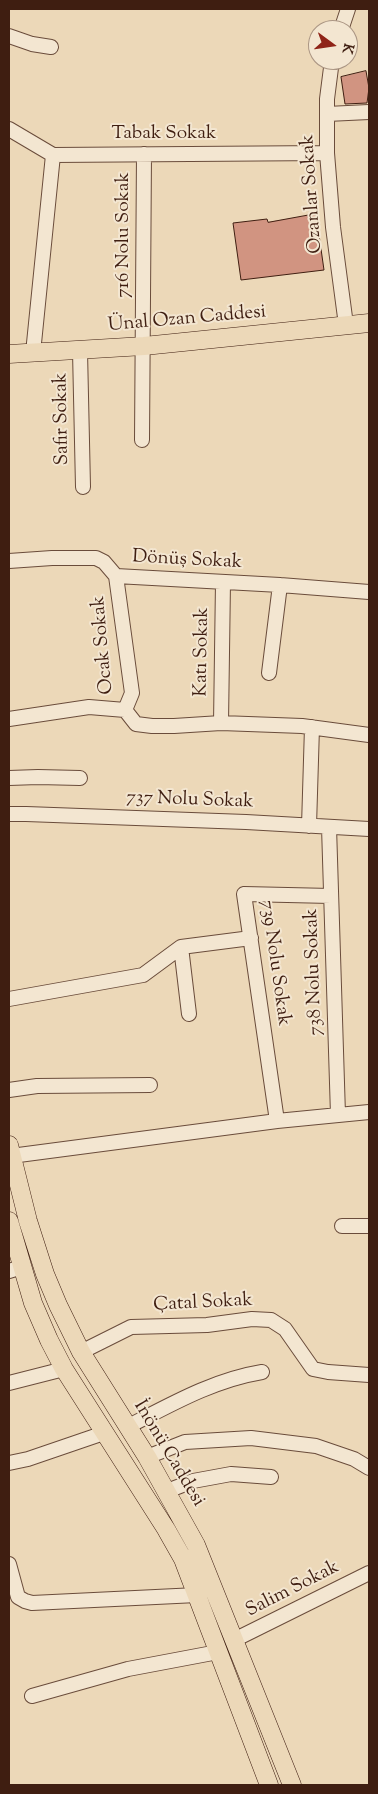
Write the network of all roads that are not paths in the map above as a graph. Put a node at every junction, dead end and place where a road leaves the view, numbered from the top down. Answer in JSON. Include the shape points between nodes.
{"nodes":[{"id":1,"x":9,"y":36,"type":"edge"},
{"id":2,"x":51,"y":47,"type":"dead end"},
{"id":3,"x":331,"y":70,"type":"edge"},
{"id":4,"x":369,"y":112,"type":"edge"},
{"id":5,"x":327,"y":114,"type":"junction"},
{"id":6,"x":9,"y":130,"type":"edge"},
{"id":7,"x":327,"y":153,"type":"junction"},
{"id":8,"x":53,"y":154,"type":"junction"},
{"id":9,"x":144,"y":154,"type":"junction"},
{"id":10,"x":369,"y":324,"type":"edge"},
{"id":11,"x":346,"y":326,"type":"junction"},
{"id":12,"x":144,"y":346,"type":"junction"},
{"id":13,"x":80,"y":351,"type":"junction"},
{"id":14,"x":33,"y":353,"type":"junction"},
{"id":15,"x":9,"y":354,"type":"edge"},
{"id":16,"x":142,"y":440,"type":"dead end"},
{"id":17,"x":83,"y":487,"type":"dead end"},
{"id":18,"x":9,"y":561,"type":"edge"},
{"id":19,"x":116,"y":576,"type":"junction"},
{"id":20,"x":223,"y":582,"type":"junction"},
{"id":21,"x":280,"y":585,"type":"junction"},
{"id":22,"x":369,"y":592,"type":"edge"},
{"id":23,"x":269,"y":673,"type":"dead end"},
{"id":24,"x":125,"y":710,"type":"junction"},
{"id":25,"x":9,"y":719,"type":"edge"},
{"id":26,"x":221,"y":723,"type":"junction"},
{"id":27,"x":312,"y":727,"type":"junction"},
{"id":28,"x":369,"y":735,"type":"edge"},
{"id":29,"x":9,"y":778,"type":"edge"},
{"id":30,"x":80,"y":778,"type":"dead end"},
{"id":31,"x":9,"y":814,"type":"edge"},
{"id":32,"x":309,"y":826,"type":"junction"},
{"id":33,"x":328,"y":827,"type":"junction"},
{"id":34,"x":369,"y":829,"type":"edge"},
{"id":35,"x":331,"y":896,"type":"junction"},
{"id":36,"x":251,"y":938,"type":"junction"},
{"id":37,"x":181,"y":947,"type":"junction"},
{"id":38,"x":9,"y":999,"type":"edge"},
{"id":39,"x":189,"y":1014,"type":"dead end"},
{"id":40,"x":150,"y":1085,"type":"dead end"},
{"id":41,"x":9,"y":1090,"type":"edge"},
{"id":42,"x":369,"y":1112,"type":"edge"},
{"id":43,"x":338,"y":1115,"type":"junction"},
{"id":44,"x":277,"y":1121,"type":"junction"},
{"id":45,"x":10,"y":1151,"type":"edge"},
{"id":46,"x":9,"y":1221,"type":"edge"},
{"id":47,"x":342,"y":1226,"type":"dead end"},
{"id":48,"x":369,"y":1226,"type":"edge"},
{"id":49,"x":15,"y":1269,"type":"edge"},
{"id":50,"x":81,"y":1352,"type":"junction"},
{"id":51,"x":64,"y":1369,"type":"junction"},
{"id":52,"x":262,"y":1372,"type":"dead end"},
{"id":53,"x":369,"y":1375,"type":"edge"},
{"id":54,"x":9,"y":1383,"type":"edge"},
{"id":55,"x":127,"y":1427,"type":"junction"},
{"id":56,"x":104,"y":1433,"type":"junction"},
{"id":57,"x":147,"y":1457,"type":"junction"},
{"id":58,"x":9,"y":1463,"type":"edge"},
{"id":59,"x":369,"y":1468,"type":"edge"},
{"id":60,"x":271,"y":1477,"type":"dead end"},
{"id":61,"x":166,"y":1491,"type":"junction"},
{"id":62,"x":9,"y":1564,"type":"edge"},
{"id":63,"x":369,"y":1573,"type":"edge"},
{"id":64,"x":12,"y":1590,"type":"edge"},
{"id":65,"x":197,"y":1595,"type":"junction"},
{"id":66,"x":234,"y":1640,"type":"junction"},
{"id":67,"x":218,"y":1652,"type":"junction"},
{"id":68,"x":32,"y":1696,"type":"dead end"},
{"id":69,"x":269,"y":1785,"type":"edge"},
{"id":70,"x":292,"y":1785,"type":"edge"}],
"edges":[{"from":1,"to":2,"type":"street"},
{"from":3,"to":5,"type":"street","name":"Ozanlar Sokak"},
{"from":4,"to":5,"type":"street"},
{"from":5,"to":7,"type":"street","name":"Ozanlar Sokak"},
{"from":6,"to":8,"type":"street","name":"Tabak Sokak"},
{"from":7,"to":9,"type":"street","name":"Tabak Sokak"},
{"from":7,"to":11,"type":"street","name":"Ozanlar Sokak"},
{"from":8,"to":9,"type":"street","name":"Tabak Sokak"},
{"from":8,"to":14,"type":"street"},
{"from":9,"to":12,"type":"street","name":"716 Nolu Sokak"},
{"from":10,"to":11,"type":"main road","name":"Ünal Ozan Caddesi"},
{"from":11,"to":12,"type":"main road","name":"Ünal Ozan Caddesi"},
{"from":12,"to":13,"type":"main road","name":"Ünal Ozan Caddesi"},
{"from":12,"to":16,"type":"street","name":"716 Nolu Sokak"},
{"from":13,"to":14,"type":"main road","name":"Ünal Ozan Caddesi"},
{"from":13,"to":17,"type":"street","name":"Safir Sokak"},
{"from":14,"to":15,"type":"main road","name":"Ünal Ozan Caddesi"},
{"from":18,"to":19,"type":"street","name":"Dönüş Sokak","via":[[96,558]]},
{"from":19,"to":20,"type":"street","name":"Dönüş Sokak"},
{"from":19,"to":24,"type":"street","name":"Ocak Sokak","via":[[132,693]]},
{"from":20,"to":21,"type":"street","name":"Dönüş Sokak"},
{"from":20,"to":26,"type":"street","name":"Katı Sokak"},
{"from":21,"to":22,"type":"street","name":"Dönüş Sokak"},
{"from":21,"to":23,"type":"street"},
{"from":24,"to":25,"type":"street","via":[[88,707]]},
{"from":24,"to":26,"type":"street","via":[[136,724]]},
{"from":26,"to":27,"type":"street"},
{"from":27,"to":28,"type":"street"},
{"from":27,"to":32,"type":"street"},
{"from":29,"to":30,"type":"street"},
{"from":31,"to":32,"type":"street","name":"737 Nolu Sokak"},
{"from":32,"to":33,"type":"street","name":"737 Nolu Sokak"},
{"from":33,"to":34,"type":"street","name":"737 Nolu Sokak"},
{"from":33,"to":35,"type":"street","name":"738 Nolu Sokak"},
{"from":35,"to":36,"type":"street","name":"739 Nolu Sokak","via":[[244,894]]},
{"from":35,"to":43,"type":"street","name":"738 Nolu Sokak"},
{"from":36,"to":37,"type":"street"},
{"from":36,"to":44,"type":"street","name":"739 Nolu Sokak"},
{"from":37,"to":38,"type":"street","via":[[143,975]]},
{"from":37,"to":39,"type":"street"},
{"from":40,"to":41,"type":"street","via":[[37,1086]]},
{"from":42,"to":43,"type":"street"},
{"from":43,"to":44,"type":"street"},
{"from":44,"to":45,"type":"street"},
{"from":45,"to":50,"type":"main road","name":"İnönü Caddesi","via":[[45,1274]]},
{"from":46,"to":49,"type":"main road"},
{"from":47,"to":48,"type":"street"},
{"from":49,"to":51,"type":"main road"},
{"from":50,"to":53,"type":"street","name":"Çatal Sokak","via":[[131,1327],[207,1325],[252,1318],[271,1320],[285,1329],[313,1369]]},
{"from":50,"to":55,"type":"main road","name":"İnönü Caddesi"},
{"from":51,"to":54,"type":"street"},
{"from":51,"to":56,"type":"main road"},
{"from":52,"to":55,"type":"street","via":[[196,1391]]},
{"from":55,"to":57,"type":"main road","name":"İnönü Caddesi"},
{"from":56,"to":58,"type":"street"},
{"from":56,"to":65,"type":"main road","via":[[183,1559]]},
{"from":57,"to":59,"type":"street","via":[[185,1442],[251,1438],[316,1446]]},
{"from":57,"to":61,"type":"main road","name":"İnönü Caddesi"},
{"from":60,"to":61,"type":"street","via":[[231,1474],[193,1481]]},
{"from":61,"to":66,"type":"main road","name":"İnönü Caddesi","via":[[196,1545]]},
{"from":62,"to":64,"type":"street"},
{"from":63,"to":66,"type":"street","name":"Salim Sokak"},
{"from":64,"to":65,"type":"street","via":[[20,1598],[32,1602]]},
{"from":65,"to":67,"type":"main road"},
{"from":66,"to":70,"type":"main road","name":"İnönü Caddesi"},
{"from":67,"to":68,"type":"street","via":[[128,1669]]},
{"from":67,"to":69,"type":"main road"}]}
